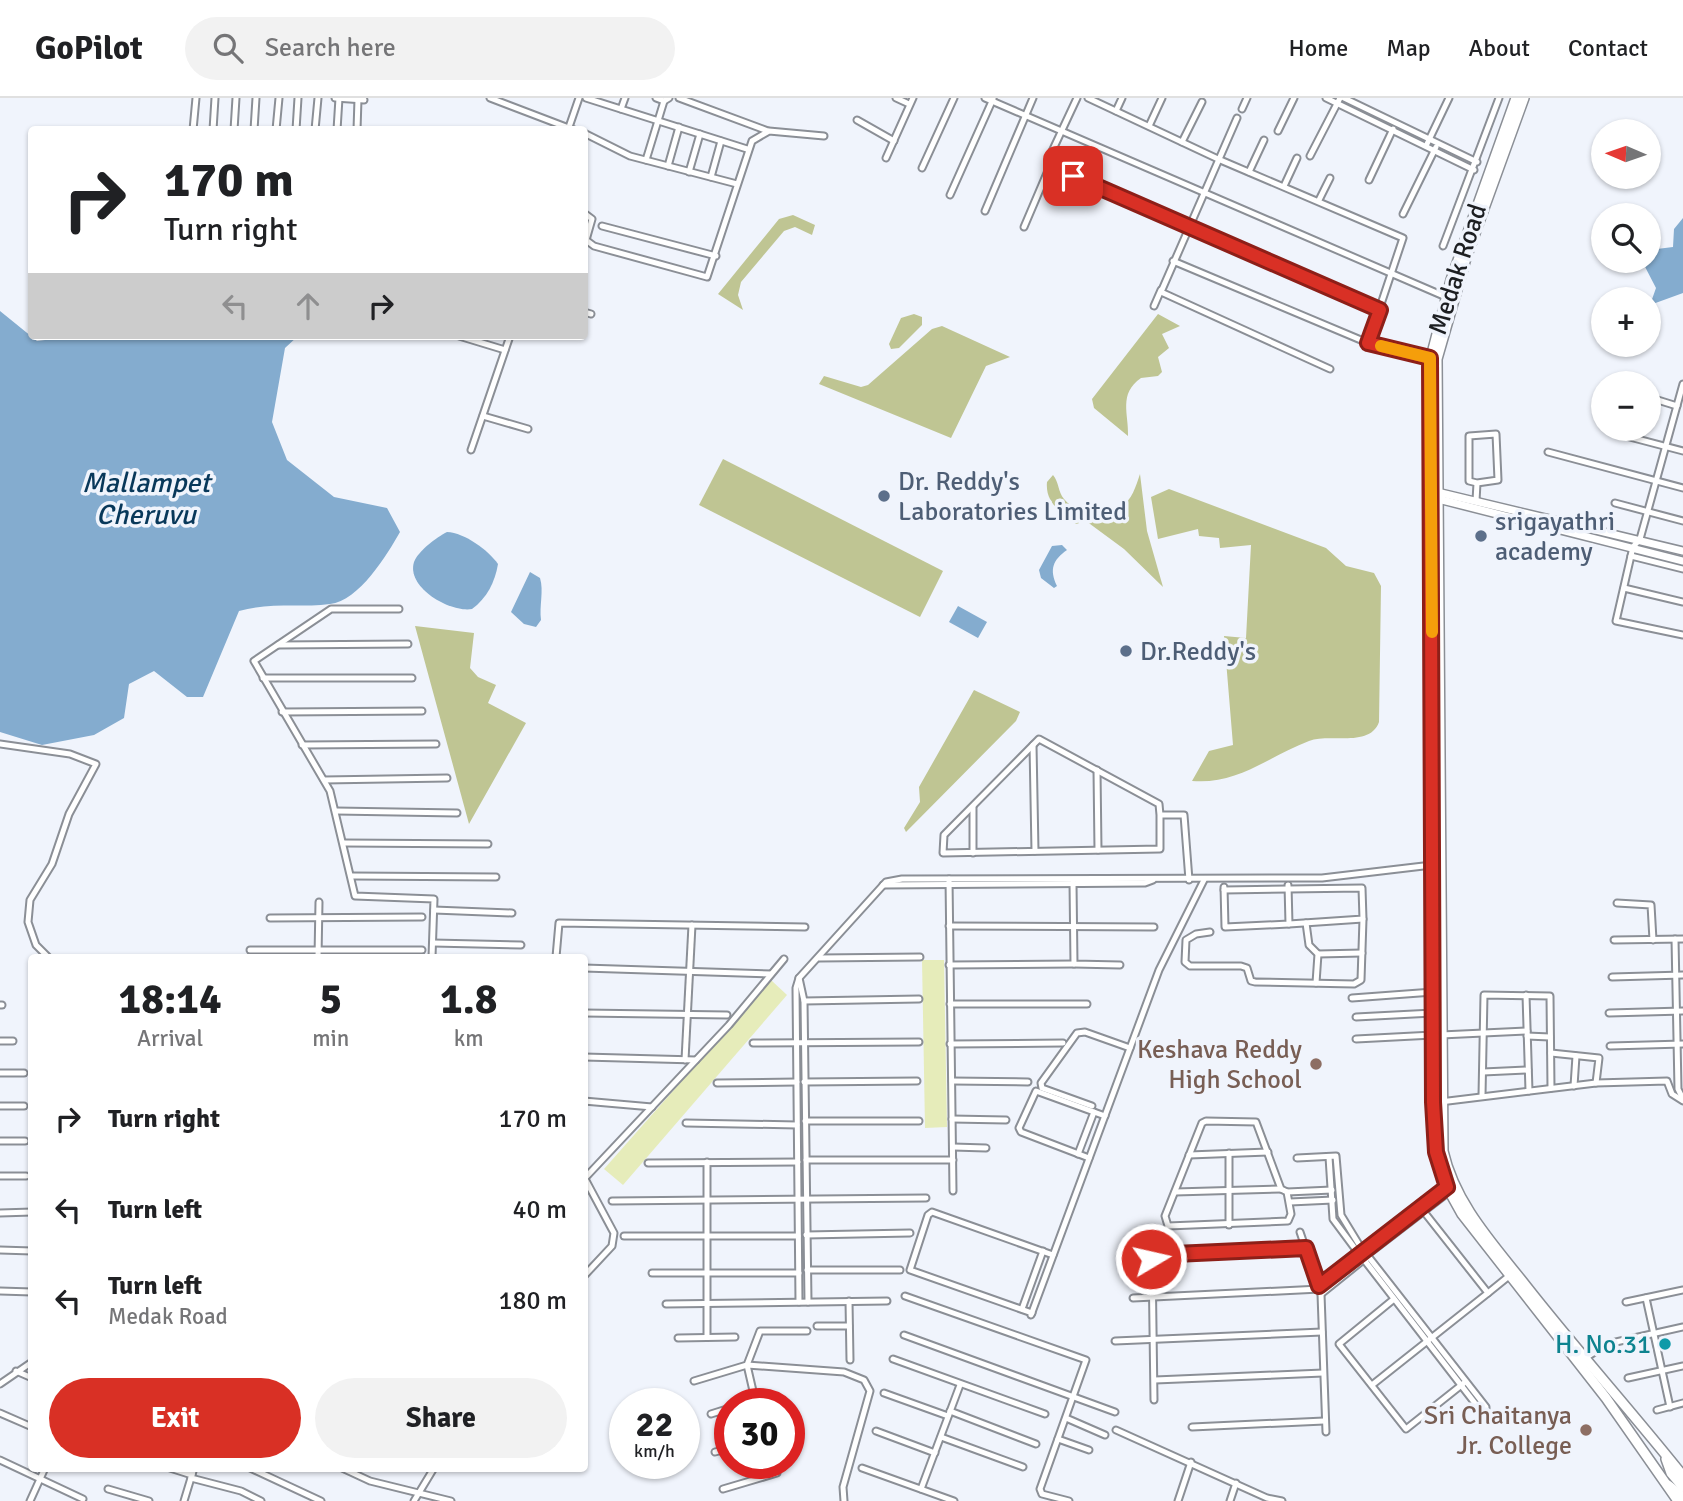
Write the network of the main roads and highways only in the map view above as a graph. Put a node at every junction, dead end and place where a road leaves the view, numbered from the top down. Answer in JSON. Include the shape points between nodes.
{"nodes":[{"id":1,"x":1516,"y":98,"type":"edge"},
{"id":2,"x":1524,"y":98,"type":"edge"},
{"id":3,"x":1433,"y":358,"type":"junction"},
{"id":4,"x":1436,"y":817,"type":"junction"},
{"id":5,"x":1437,"y":1035,"type":"junction"},
{"id":6,"x":1665,"y":1454,"type":"junction"},
{"id":7,"x":1683,"y":1476,"type":"edge"},
{"id":8,"x":1681,"y":1494,"type":"edge"}],
"edges":[{"from":1,"to":3,"type":"main road","name":"Medak Road","via":[[1446,297]]},
{"from":2,"to":3,"type":"main road","name":"Medak Road"},
{"from":3,"to":4,"type":"main road","name":"Medak Road"},
{"from":3,"to":4,"type":"main road","name":"Medak Road","via":[[1438,495]]},
{"from":4,"to":5,"type":"main road","name":"Medak Road"},
{"from":4,"to":5,"type":"main road","name":"Medak Road","via":[[1432,864]]},
{"from":5,"to":6,"type":"main road","name":"Medak Road","via":[[1443,1151],[1459,1196],[1583,1359]]},
{"from":5,"to":8,"type":"main road","name":"Medak Road","via":[[1434,1135],[1448,1189],[1509,1276],[1606,1398],[1663,1482]]},
{"from":6,"to":7,"type":"main road","name":"Medak Road"},
{"from":6,"to":8,"type":"main road"}]}
